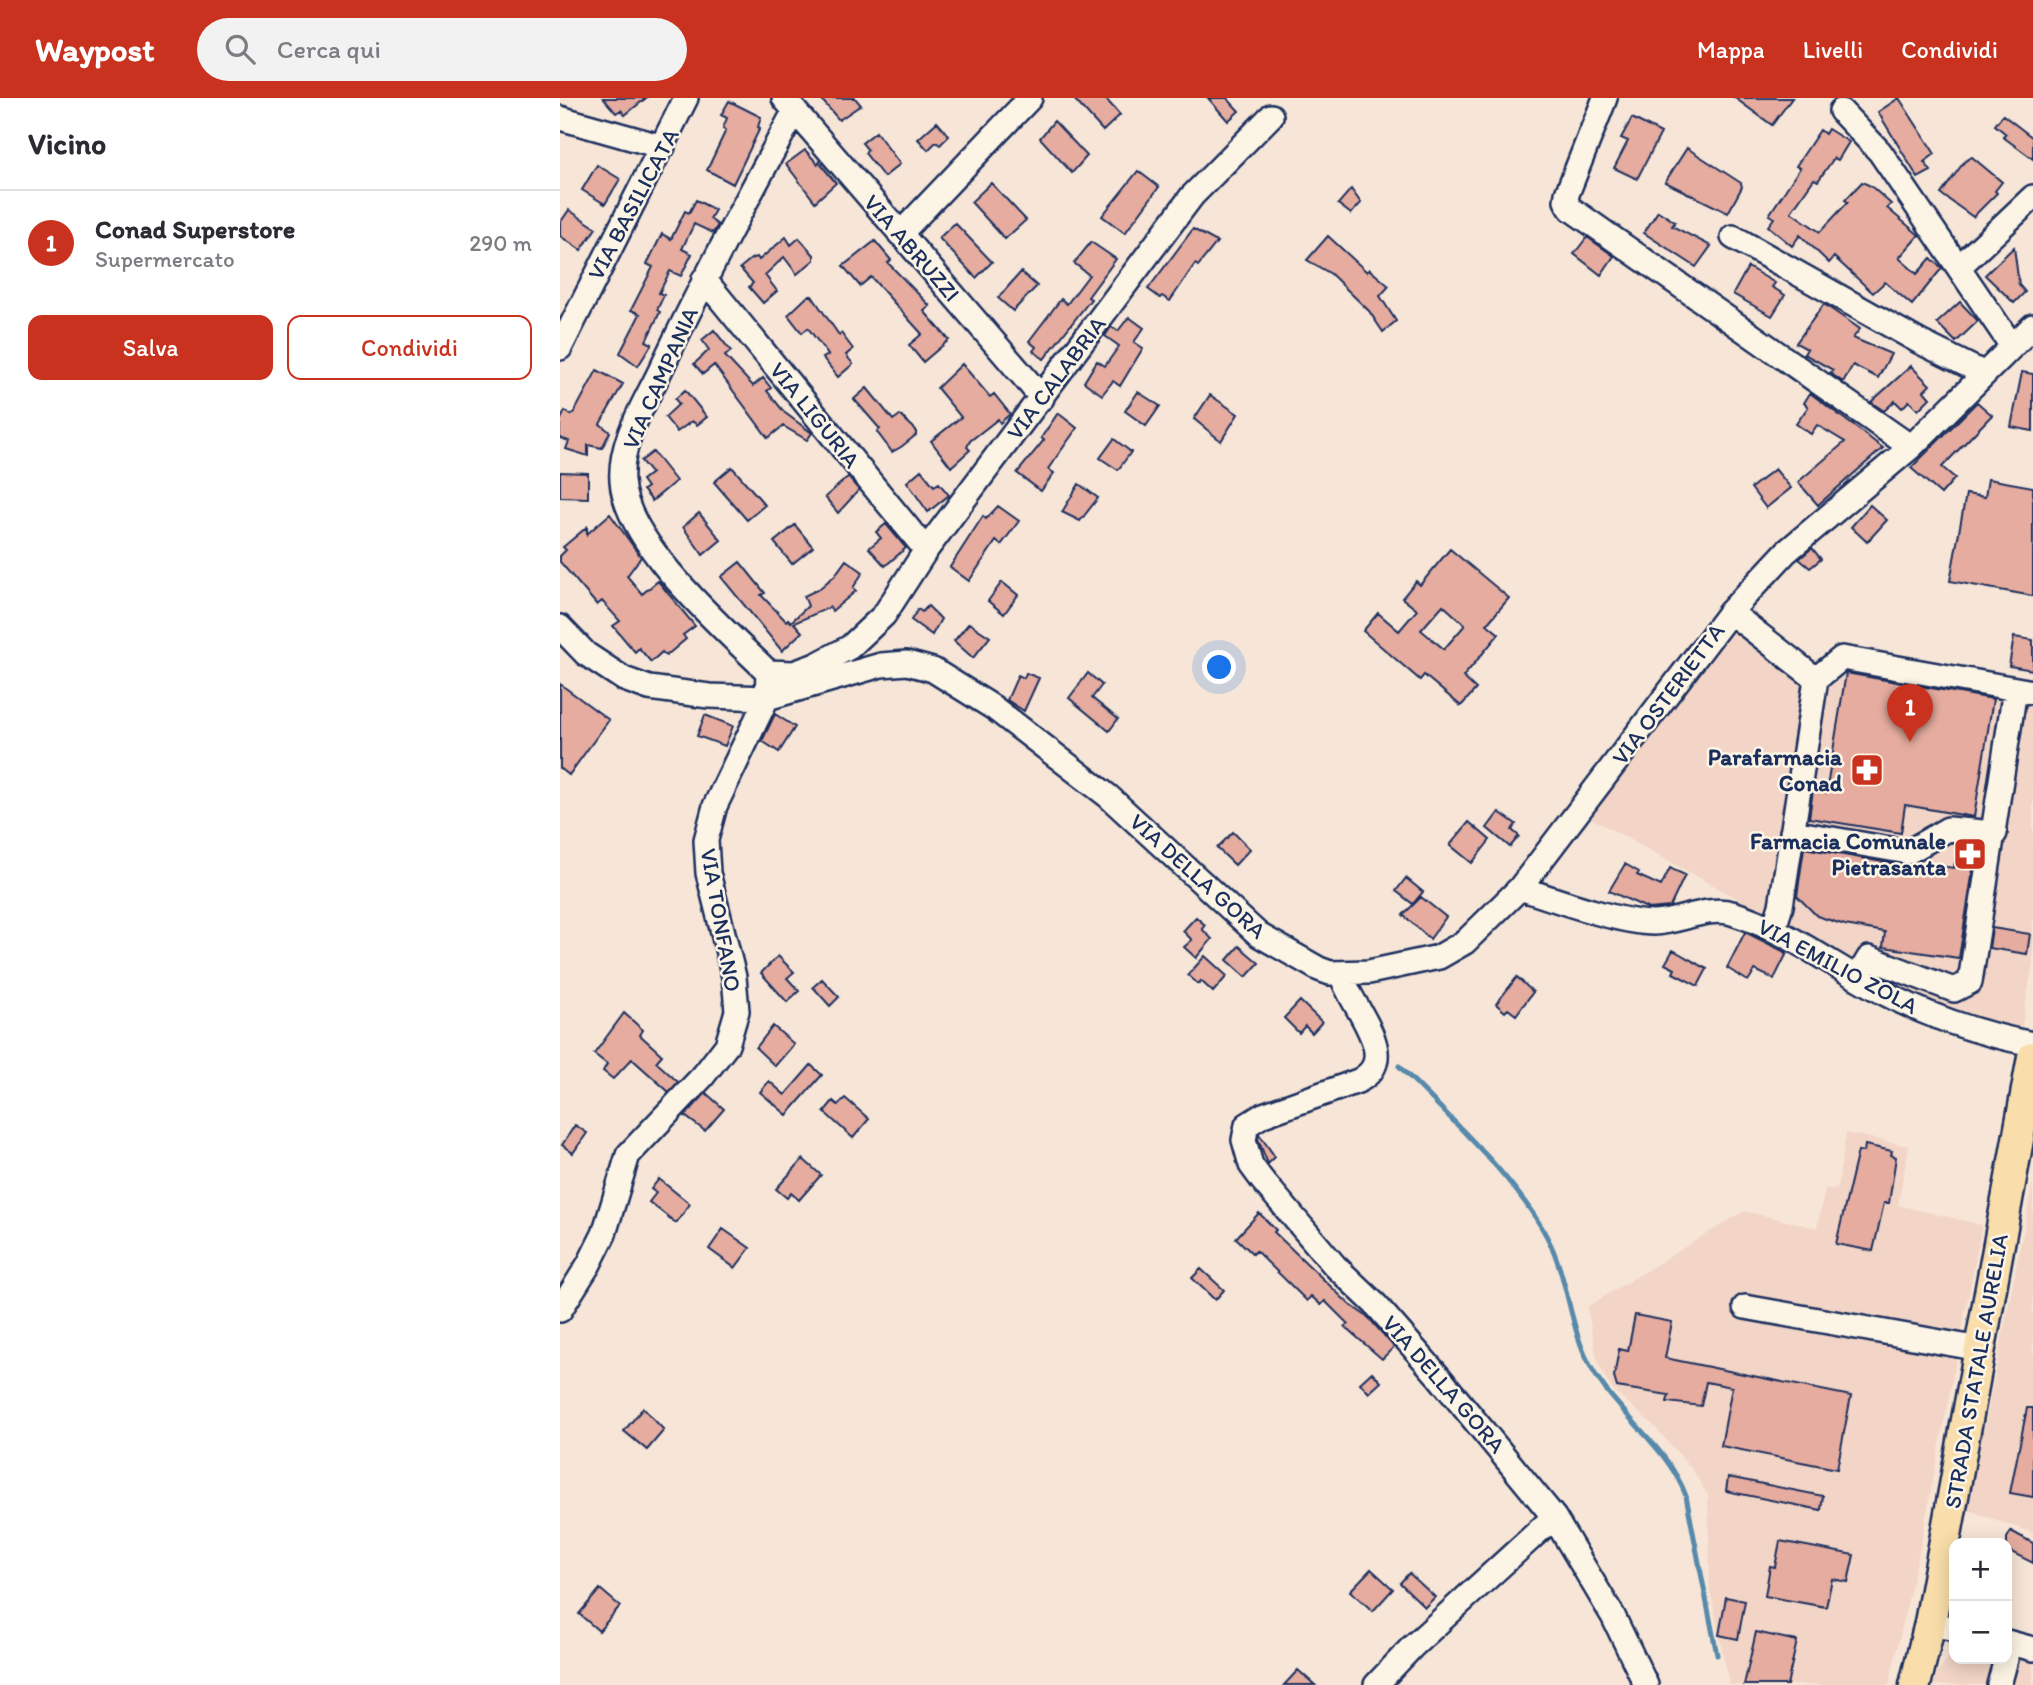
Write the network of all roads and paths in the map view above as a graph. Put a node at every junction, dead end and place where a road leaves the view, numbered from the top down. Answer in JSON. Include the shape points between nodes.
{"nodes":[{"id":1,"x":686,"y":98,"type":"edge"},
{"id":2,"x":1030,"y":98,"type":"edge"},
{"id":3,"x":1605,"y":98,"type":"edge"},
{"id":4,"x":789,"y":105,"type":"edge"},
{"id":5,"x":1841,"y":111,"type":"dead end"},
{"id":6,"x":1271,"y":116,"type":"dead end"},
{"id":7,"x":560,"y":118,"type":"edge"},
{"id":8,"x":663,"y":147,"type":"junction"},
{"id":9,"x":2033,"y":197,"type":"edge"},
{"id":10,"x":900,"y":234,"type":"junction"},
{"id":11,"x":1734,"y":237,"type":"dead end"},
{"id":12,"x":1960,"y":266,"type":"junction"},
{"id":13,"x":704,"y":279,"type":"junction"},
{"id":14,"x":2033,"y":326,"type":"edge"},
{"id":15,"x":2012,"y":346,"type":"junction"},
{"id":16,"x":560,"y":348,"type":"edge"},
{"id":17,"x":1983,"y":373,"type":"junction"},
{"id":18,"x":1042,"y":398,"type":"junction"},
{"id":19,"x":1911,"y":447,"type":"junction"},
{"id":20,"x":926,"y":550,"type":"junction"},
{"id":21,"x":1730,"y":612,"type":"junction"},
{"id":22,"x":560,"y":627,"type":"edge"},
{"id":23,"x":850,"y":647,"type":"junction"},
{"id":24,"x":861,"y":671,"type":"junction"},
{"id":25,"x":768,"y":672,"type":"junction"},
{"id":26,"x":1816,"y":679,"type":"junction"},
{"id":27,"x":2024,"y":690,"type":"edge"},
{"id":28,"x":767,"y":698,"type":"junction"},
{"id":29,"x":1792,"y":832,"type":"junction"},
{"id":30,"x":1996,"y":833,"type":"junction"},
{"id":31,"x":1520,"y":888,"type":"junction"},
{"id":32,"x":1774,"y":928,"type":"junction"},
{"id":33,"x":1341,"y":973,"type":"junction"},
{"id":34,"x":1857,"y":978,"type":"junction"},
{"id":35,"x":2033,"y":1044,"type":"edge"},
{"id":36,"x":2033,"y":1057,"type":"edge"},
{"id":37,"x":1745,"y":1307,"type":"dead end"},
{"id":38,"x":560,"y":1311,"type":"edge"},
{"id":39,"x":1980,"y":1349,"type":"junction"},
{"id":40,"x":1554,"y":1517,"type":"junction"},
{"id":41,"x":1942,"y":1626,"type":"edge"},
{"id":42,"x":2013,"y":1650,"type":"edge"},
{"id":43,"x":1376,"y":1685,"type":"edge"},
{"id":44,"x":1646,"y":1685,"type":"edge"},
{"id":45,"x":1915,"y":1685,"type":"edge"},
{"id":46,"x":1999,"y":1685,"type":"edge"}],
"edges":[{"from":1,"to":8,"type":"street","name":"VIA BASILICATA"},
{"from":2,"to":10,"type":"street"},
{"from":3,"to":19,"type":"street","via":[[1567,194],[1571,209]]},
{"from":4,"to":10,"type":"street","name":"VIA ABRUZZI"},
{"from":4,"to":13,"type":"street","name":"VIA CAMPANIA"},
{"from":5,"to":12,"type":"street","via":[[1880,152]]},
{"from":6,"to":18,"type":"street","name":"VIA CALABRIA","via":[[1192,196]]},
{"from":7,"to":8,"type":"street"},
{"from":8,"to":16,"type":"street","name":"VIA BASILICATA"},
{"from":9,"to":12,"type":"street"},
{"from":10,"to":18,"type":"street","name":"VIA ABRUZZI"},
{"from":11,"to":17,"type":"street"},
{"from":12,"to":15,"type":"street"},
{"from":13,"to":20,"type":"street","name":"VIA LIGURIA"},
{"from":13,"to":25,"type":"street","name":"VIA CAMPANIA","via":[[626,443],[622,482],[634,520],[664,566]]},
{"from":14,"to":15,"type":"street","name":"VIA OSTERIETTA"},
{"from":15,"to":17,"type":"street","name":"VIA OSTERIETTA"},
{"from":17,"to":19,"type":"street","name":"VIA OSTERIETTA"},
{"from":18,"to":20,"type":"street","name":"VIA CALABRIA"},
{"from":19,"to":21,"type":"street","name":"VIA OSTERIETTA","via":[[1786,552]]},
{"from":20,"to":23,"type":"street","name":"VIA CALABRIA","via":[[884,615]]},
{"from":21,"to":26,"type":"street"},
{"from":21,"to":31,"type":"street","name":"VIA OSTERIETTA"},
{"from":22,"to":28,"type":"street","via":[[596,662],[649,688]]},
{"from":23,"to":24,"type":"street"},
{"from":23,"to":25,"type":"street","name":"VIA CALABRIA","via":[[794,673]]},
{"from":24,"to":28,"type":"street","name":"VIA DELLA GORA"},
{"from":24,"to":33,"type":"street","name":"VIA DELLA GORA","via":[[907,663],[933,670],[954,683],[1108,796],[1259,934],[1320,970]]},
{"from":25,"to":28,"type":"street"},
{"from":26,"to":27,"type":"street","via":[[1842,659]]},
{"from":26,"to":29,"type":"street"},
{"from":27,"to":30,"type":"street"},
{"from":28,"to":38,"type":"street","name":"VIA TONFANO","via":[[715,806],[706,840],[708,873],[734,977],[737,1011],[727,1045],[628,1155],[604,1234]]},
{"from":29,"to":30,"type":"street","via":[[1908,852],[1948,829]]},
{"from":29,"to":32,"type":"street"},
{"from":30,"to":34,"type":"street","via":[[1970,982],[1954,990],[1869,958]]},
{"from":31,"to":32,"type":"street","name":"VIA EMILIO ZOLA","via":[[1650,923],[1715,911]]},
{"from":31,"to":33,"type":"street","name":"VIA OSTERIETTA","via":[[1452,951],[1368,972]]},
{"from":32,"to":34,"type":"street","name":"VIA EMILIO ZOLA"},
{"from":33,"to":40,"type":"street","name":"VIA DELLA GORA","via":[[1345,989],[1376,1043],[1377,1063],[1359,1081],[1247,1125],[1244,1140],[1251,1165],[1335,1266],[1447,1386]]},
{"from":34,"to":35,"type":"street","name":"VIA EMILIO ZOLA","via":[[1924,1012]]},
{"from":36,"to":39,"type":"main road","name":"STRADA STATALE AURELIA"},
{"from":37,"to":39,"type":"street"},
{"from":39,"to":41,"type":"main road","name":"STRADA STATALE AURELIA"},
{"from":40,"to":43,"type":"street"},
{"from":40,"to":44,"type":"street","name":"VIA DELLA GORA","via":[[1614,1615]]},
{"from":41,"to":45,"type":"main road","name":"STRADA STATALE AURELIA"},
{"from":42,"to":46,"type":"street"}]}
